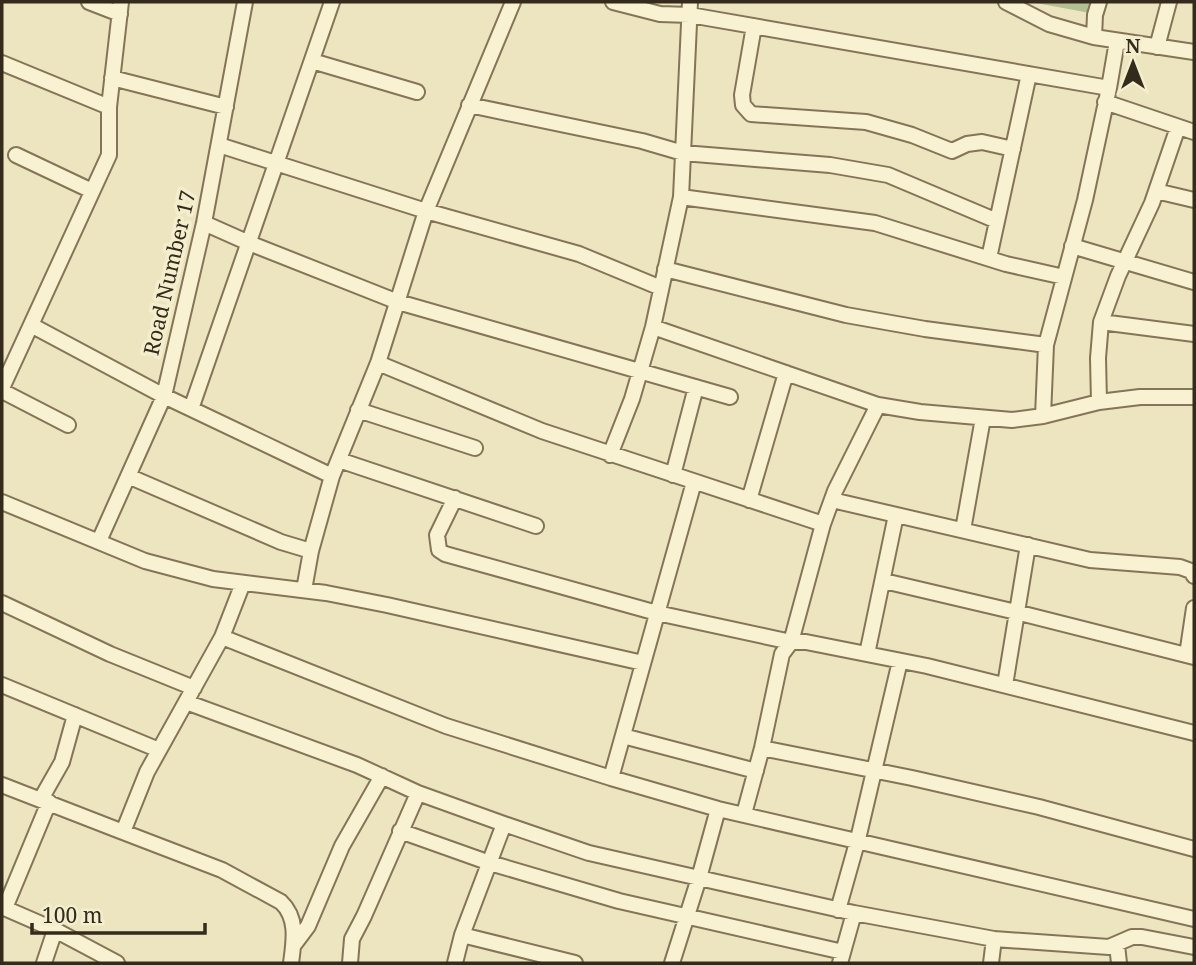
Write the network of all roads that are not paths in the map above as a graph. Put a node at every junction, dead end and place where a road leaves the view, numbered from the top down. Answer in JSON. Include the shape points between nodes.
{"nodes":[{"id":1,"x":89,"y":2,"type":"edge"},
{"id":2,"x":245,"y":2,"type":"edge"},
{"id":3,"x":331,"y":2,"type":"edge"},
{"id":4,"x":513,"y":2,"type":"edge"},
{"id":5,"x":613,"y":2,"type":"edge"},
{"id":6,"x":1006,"y":2,"type":"edge"},
{"id":7,"x":1099,"y":2,"type":"edge"},
{"id":8,"x":1169,"y":2,"type":"edge"},
{"id":9,"x":120,"y":8,"type":"edge"},
{"id":10,"x":690,"y":8,"type":"edge"},
{"id":11,"x":754,"y":26,"type":"junction"},
{"id":12,"x":1094,"y":37,"type":"junction"},
{"id":13,"x":1118,"y":41,"type":"junction"},
{"id":14,"x":1157,"y":47,"type":"junction"},
{"id":15,"x":1194,"y":52,"type":"edge"},
{"id":16,"x":312,"y":61,"type":"junction"},
{"id":17,"x":2,"y":63,"type":"edge"},
{"id":18,"x":1029,"y":74,"type":"junction"},
{"id":19,"x":112,"y":78,"type":"junction"},
{"id":20,"x":417,"y":92,"type":"dead end"},
{"id":21,"x":1107,"y":95,"type":"junction"},
{"id":22,"x":469,"y":105,"type":"junction"},
{"id":23,"x":109,"y":107,"type":"junction"},
{"id":24,"x":226,"y":107,"type":"junction"},
{"id":25,"x":1178,"y":127,"type":"junction"},
{"id":26,"x":1194,"y":132,"type":"edge"},
{"id":27,"x":219,"y":145,"type":"junction"},
{"id":28,"x":1013,"y":149,"type":"junction"},
{"id":29,"x":683,"y":153,"type":"junction"},
{"id":30,"x":16,"y":155,"type":"dead end"},
{"id":31,"x":276,"y":164,"type":"junction"},
{"id":32,"x":92,"y":191,"type":"junction"},
{"id":33,"x":1156,"y":191,"type":"junction"},
{"id":34,"x":681,"y":197,"type":"junction"},
{"id":35,"x":1194,"y":200,"type":"edge"},
{"id":36,"x":426,"y":211,"type":"junction"},
{"id":37,"x":997,"y":221,"type":"junction"},
{"id":38,"x":204,"y":223,"type":"junction"},
{"id":39,"x":249,"y":243,"type":"junction"},
{"id":40,"x":1072,"y":246,"type":"junction"},
{"id":41,"x":989,"y":258,"type":"junction"},
{"id":42,"x":1125,"y":260,"type":"junction"},
{"id":43,"x":666,"y":270,"type":"junction"},
{"id":44,"x":1064,"y":276,"type":"junction"},
{"id":45,"x":1194,"y":282,"type":"edge"},
{"id":46,"x":661,"y":288,"type":"junction"},
{"id":47,"x":398,"y":302,"type":"junction"},
{"id":48,"x":1101,"y":322,"type":"junction"},
{"id":49,"x":31,"y":325,"type":"junction"},
{"id":50,"x":653,"y":327,"type":"junction"},
{"id":51,"x":1194,"y":334,"type":"edge"},
{"id":52,"x":1046,"y":345,"type":"junction"},
{"id":53,"x":378,"y":363,"type":"junction"},
{"id":54,"x":641,"y":371,"type":"junction"},
{"id":55,"x":786,"y":373,"type":"junction"},
{"id":56,"x":696,"y":387,"type":"junction"},
{"id":57,"x":2,"y":389,"type":"edge"},
{"id":58,"x":164,"y":396,"type":"junction"},
{"id":59,"x":730,"y":397,"type":"dead end"},
{"id":60,"x":1194,"y":397,"type":"edge"},
{"id":61,"x":1099,"y":402,"type":"junction"},
{"id":62,"x":878,"y":405,"type":"junction"},
{"id":63,"x":191,"y":409,"type":"junction"},
{"id":64,"x":358,"y":410,"type":"junction"},
{"id":65,"x":1042,"y":416,"type":"junction"},
{"id":66,"x":983,"y":418,"type":"junction"},
{"id":67,"x":68,"y":425,"type":"dead end"},
{"id":68,"x":475,"y":448,"type":"dead end"},
{"id":69,"x":610,"y":455,"type":"junction"},
{"id":70,"x":339,"y":460,"type":"junction"},
{"id":71,"x":673,"y":475,"type":"junction"},
{"id":72,"x":128,"y":476,"type":"junction"},
{"id":73,"x":332,"y":477,"type":"junction"},
{"id":74,"x":694,"y":482,"type":"junction"},
{"id":75,"x":455,"y":498,"type":"junction"},
{"id":76,"x":749,"y":500,"type":"junction"},
{"id":77,"x":832,"y":500,"type":"junction"},
{"id":78,"x":2,"y":502,"type":"edge"},
{"id":79,"x":897,"y":515,"type":"junction"},
{"id":80,"x":822,"y":524,"type":"junction"},
{"id":81,"x":536,"y":526,"type":"dead end"},
{"id":82,"x":963,"y":530,"type":"junction"},
{"id":83,"x":99,"y":541,"type":"junction"},
{"id":84,"x":1028,"y":545,"type":"junction"},
{"id":85,"x":311,"y":551,"type":"junction"},
{"id":86,"x":1194,"y":576,"type":"edge"},
{"id":87,"x":884,"y":581,"type":"junction"},
{"id":88,"x":243,"y":583,"type":"junction"},
{"id":89,"x":304,"y":590,"type":"junction"},
{"id":90,"x":2,"y":603,"type":"edge"},
{"id":91,"x":1194,"y":608,"type":"edge"},
{"id":92,"x":1016,"y":612,"type":"junction"},
{"id":93,"x":657,"y":613,"type":"junction"},
{"id":94,"x":222,"y":637,"type":"junction"},
{"id":95,"x":791,"y":642,"type":"junction"},
{"id":96,"x":867,"y":654,"type":"junction"},
{"id":97,"x":1190,"y":656,"type":"edge"},
{"id":98,"x":900,"y":661,"type":"junction"},
{"id":99,"x":643,"y":663,"type":"junction"},
{"id":100,"x":2,"y":685,"type":"edge"},
{"id":101,"x":1005,"y":685,"type":"junction"},
{"id":102,"x":194,"y":688,"type":"junction"},
{"id":103,"x":186,"y":702,"type":"junction"},
{"id":104,"x":75,"y":715,"type":"junction"},
{"id":105,"x":1194,"y":733,"type":"edge"},
{"id":106,"x":623,"y":736,"type":"junction"},
{"id":107,"x":762,"y":748,"type":"junction"},
{"id":108,"x":159,"y":750,"type":"junction"},
{"id":109,"x":873,"y":770,"type":"junction"},
{"id":110,"x":756,"y":771,"type":"junction"},
{"id":111,"x":382,"y":776,"type":"junction"},
{"id":112,"x":611,"y":778,"type":"junction"},
{"id":113,"x":2,"y":785,"type":"edge"},
{"id":114,"x":418,"y":793,"type":"junction"},
{"id":115,"x":45,"y":801,"type":"junction"},
{"id":116,"x":718,"y":808,"type":"junction"},
{"id":117,"x":744,"y":814,"type":"junction"},
{"id":118,"x":504,"y":824,"type":"junction"},
{"id":119,"x":400,"y":831,"type":"junction"},
{"id":120,"x":123,"y":832,"type":"junction"},
{"id":121,"x":856,"y":841,"type":"junction"},
{"id":122,"x":1194,"y":849,"type":"edge"},
{"id":123,"x":490,"y":863,"type":"junction"},
{"id":124,"x":699,"y":878,"type":"junction"},
{"id":125,"x":3,"y":908,"type":"edge"},
{"id":126,"x":838,"y":910,"type":"junction"},
{"id":127,"x":854,"y":913,"type":"junction"},
{"id":128,"x":687,"y":917,"type":"junction"},
{"id":129,"x":1194,"y":919,"type":"edge"},
{"id":130,"x":55,"y":930,"type":"junction"},
{"id":131,"x":462,"y":935,"type":"junction"},
{"id":132,"x":995,"y":939,"type":"junction"},
{"id":133,"x":1118,"y":945,"type":"junction"},
{"id":134,"x":293,"y":946,"type":"junction"},
{"id":135,"x":1194,"y":947,"type":"edge"},
{"id":136,"x":842,"y":958,"type":"edge"},
{"id":137,"x":44,"y":963,"type":"edge"},
{"id":138,"x":117,"y":963,"type":"edge"},
{"id":139,"x":291,"y":963,"type":"edge"},
{"id":140,"x":350,"y":963,"type":"edge"},
{"id":141,"x":454,"y":963,"type":"edge"},
{"id":142,"x":575,"y":963,"type":"edge"},
{"id":143,"x":672,"y":963,"type":"edge"},
{"id":144,"x":991,"y":963,"type":"edge"},
{"id":145,"x":1119,"y":963,"type":"edge"}],
"edges":[{"from":1,"to":9,"type":"street"},
{"from":2,"to":24,"type":"street","name":"Road Number 17"},
{"from":3,"to":16,"type":"street"},
{"from":4,"to":22,"type":"street"},
{"from":5,"to":10,"type":"street","via":[[660,14]]},
{"from":6,"to":12,"type":"street","via":[[1049,24]]},
{"from":7,"to":12,"type":"street"},
{"from":8,"to":14,"type":"street"},
{"from":9,"to":19,"type":"street"},
{"from":10,"to":11,"type":"street"},
{"from":10,"to":29,"type":"street"},
{"from":11,"to":18,"type":"street"},
{"from":11,"to":28,"type":"street","via":[[741,95],[751,114],[866,122],[952,151],[982,142]]},
{"from":12,"to":13,"type":"street"},
{"from":13,"to":14,"type":"street"},
{"from":13,"to":21,"type":"street"},
{"from":14,"to":15,"type":"street"},
{"from":16,"to":20,"type":"street"},
{"from":16,"to":31,"type":"street"},
{"from":17,"to":23,"type":"street"},
{"from":18,"to":21,"type":"street"},
{"from":18,"to":28,"type":"street"},
{"from":19,"to":23,"type":"street"},
{"from":19,"to":24,"type":"street"},
{"from":21,"to":25,"type":"street"},
{"from":21,"to":40,"type":"street"},
{"from":22,"to":29,"type":"street"},
{"from":22,"to":36,"type":"street"},
{"from":23,"to":32,"type":"street","via":[[109,155]]},
{"from":24,"to":27,"type":"street","name":"Road Number 17"},
{"from":25,"to":26,"type":"street"},
{"from":25,"to":33,"type":"street"},
{"from":27,"to":31,"type":"street"},
{"from":27,"to":38,"type":"street","name":"Road Number 17"},
{"from":28,"to":37,"type":"street"},
{"from":29,"to":34,"type":"street"},
{"from":29,"to":37,"type":"street","via":[[830,165],[888,175]]},
{"from":30,"to":32,"type":"street"},
{"from":31,"to":36,"type":"street"},
{"from":31,"to":39,"type":"street"},
{"from":32,"to":49,"type":"street"},
{"from":33,"to":35,"type":"street"},
{"from":33,"to":42,"type":"street"},
{"from":34,"to":41,"type":"street","via":[[874,223]]},
{"from":34,"to":43,"type":"street"},
{"from":36,"to":46,"type":"street","via":[[579,254]]},
{"from":36,"to":47,"type":"street"},
{"from":37,"to":41,"type":"street"},
{"from":38,"to":39,"type":"street"},
{"from":38,"to":58,"type":"street","name":"Road Number 17"},
{"from":39,"to":47,"type":"street"},
{"from":39,"to":63,"type":"street"},
{"from":40,"to":42,"type":"street"},
{"from":40,"to":44,"type":"street"},
{"from":41,"to":44,"type":"street"},
{"from":42,"to":45,"type":"street"},
{"from":42,"to":48,"type":"street"},
{"from":43,"to":46,"type":"street"},
{"from":43,"to":52,"type":"street","via":[[846,315]]},
{"from":44,"to":52,"type":"street"},
{"from":46,"to":50,"type":"street"},
{"from":47,"to":53,"type":"street"},
{"from":47,"to":54,"type":"street"},
{"from":48,"to":51,"type":"street"},
{"from":48,"to":61,"type":"street"},
{"from":49,"to":57,"type":"street"},
{"from":49,"to":58,"type":"street"},
{"from":50,"to":54,"type":"street"},
{"from":50,"to":55,"type":"street"},
{"from":52,"to":65,"type":"street"},
{"from":53,"to":64,"type":"street"},
{"from":53,"to":69,"type":"street"},
{"from":54,"to":56,"type":"street"},
{"from":54,"to":69,"type":"street"},
{"from":55,"to":62,"type":"street"},
{"from":55,"to":76,"type":"street"},
{"from":56,"to":59,"type":"street"},
{"from":56,"to":71,"type":"street"},
{"from":57,"to":67,"type":"street"},
{"from":58,"to":63,"type":"street"},
{"from":58,"to":72,"type":"street","name":"Road Number 17"},
{"from":60,"to":61,"type":"street"},
{"from":61,"to":65,"type":"street"},
{"from":62,"to":66,"type":"street"},
{"from":62,"to":77,"type":"street"},
{"from":63,"to":73,"type":"street"},
{"from":64,"to":68,"type":"street"},
{"from":64,"to":70,"type":"street"},
{"from":65,"to":66,"type":"street"},
{"from":66,"to":82,"type":"street"},
{"from":69,"to":71,"type":"street"},
{"from":70,"to":73,"type":"street"},
{"from":70,"to":75,"type":"street"},
{"from":71,"to":74,"type":"street"},
{"from":72,"to":83,"type":"street","name":"Road Number 17"},
{"from":72,"to":85,"type":"street"},
{"from":73,"to":85,"type":"street"},
{"from":74,"to":76,"type":"street"},
{"from":74,"to":93,"type":"street"},
{"from":75,"to":81,"type":"street"},
{"from":75,"to":93,"type":"street","via":[[437,535],[439,550],[445,554]]},
{"from":76,"to":80,"type":"street"},
{"from":77,"to":79,"type":"street"},
{"from":77,"to":80,"type":"street"},
{"from":78,"to":83,"type":"street"},
{"from":79,"to":82,"type":"street"},
{"from":79,"to":87,"type":"street"},
{"from":80,"to":95,"type":"street"},
{"from":82,"to":84,"type":"street"},
{"from":83,"to":88,"type":"street","via":[[145,561]]},
{"from":84,"to":86,"type":"street","via":[[1090,560],[1180,567]]},
{"from":84,"to":92,"type":"street"},
{"from":85,"to":89,"type":"street"},
{"from":87,"to":92,"type":"street"},
{"from":87,"to":96,"type":"street"},
{"from":88,"to":89,"type":"street"},
{"from":88,"to":94,"type":"street"},
{"from":89,"to":99,"type":"street"},
{"from":90,"to":102,"type":"street"},
{"from":91,"to":97,"type":"street"},
{"from":92,"to":97,"type":"street"},
{"from":92,"to":101,"type":"street"},
{"from":93,"to":95,"type":"street"},
{"from":93,"to":99,"type":"street"},
{"from":94,"to":102,"type":"street"},
{"from":94,"to":112,"type":"street","via":[[446,726]]},
{"from":95,"to":96,"type":"street"},
{"from":95,"to":107,"type":"street","via":[[782,654]]},
{"from":96,"to":98,"type":"street"},
{"from":98,"to":101,"type":"street"},
{"from":98,"to":109,"type":"street"},
{"from":99,"to":106,"type":"street"},
{"from":100,"to":104,"type":"street"},
{"from":101,"to":105,"type":"street"},
{"from":102,"to":103,"type":"street"},
{"from":103,"to":108,"type":"street"},
{"from":103,"to":111,"type":"street"},
{"from":104,"to":108,"type":"street"},
{"from":104,"to":115,"type":"street"},
{"from":106,"to":110,"type":"street"},
{"from":106,"to":112,"type":"street"},
{"from":107,"to":109,"type":"street"},
{"from":107,"to":110,"type":"street"},
{"from":108,"to":120,"type":"street"},
{"from":109,"to":121,"type":"street"},
{"from":109,"to":122,"type":"street","via":[[1039,807]]},
{"from":110,"to":117,"type":"street"},
{"from":111,"to":114,"type":"street"},
{"from":111,"to":134,"type":"street"},
{"from":112,"to":116,"type":"street"},
{"from":113,"to":115,"type":"street"},
{"from":114,"to":118,"type":"street"},
{"from":114,"to":119,"type":"street"},
{"from":115,"to":120,"type":"street"},
{"from":115,"to":125,"type":"street"},
{"from":116,"to":117,"type":"street"},
{"from":116,"to":124,"type":"street"},
{"from":117,"to":121,"type":"street"},
{"from":118,"to":123,"type":"street"},
{"from":118,"to":124,"type":"street","via":[[589,853]]},
{"from":119,"to":123,"type":"street"},
{"from":119,"to":140,"type":"street","via":[[352,939]]},
{"from":120,"to":134,"type":"street","via":[[222,870],[281,902],[292,918]]},
{"from":121,"to":126,"type":"street"},
{"from":121,"to":129,"type":"street"},
{"from":123,"to":128,"type":"street"},
{"from":123,"to":131,"type":"street"},
{"from":124,"to":126,"type":"street"},
{"from":124,"to":128,"type":"street"},
{"from":125,"to":130,"type":"street"},
{"from":126,"to":127,"type":"street"},
{"from":127,"to":132,"type":"street"},
{"from":127,"to":136,"type":"street"},
{"from":128,"to":136,"type":"street"},
{"from":128,"to":143,"type":"street"},
{"from":130,"to":137,"type":"street"},
{"from":130,"to":138,"type":"street"},
{"from":131,"to":141,"type":"street"},
{"from":131,"to":142,"type":"street"},
{"from":132,"to":133,"type":"street"},
{"from":132,"to":144,"type":"street"},
{"from":133,"to":135,"type":"street","via":[[1142,937]]},
{"from":133,"to":145,"type":"street"},
{"from":134,"to":139,"type":"street"}]}
